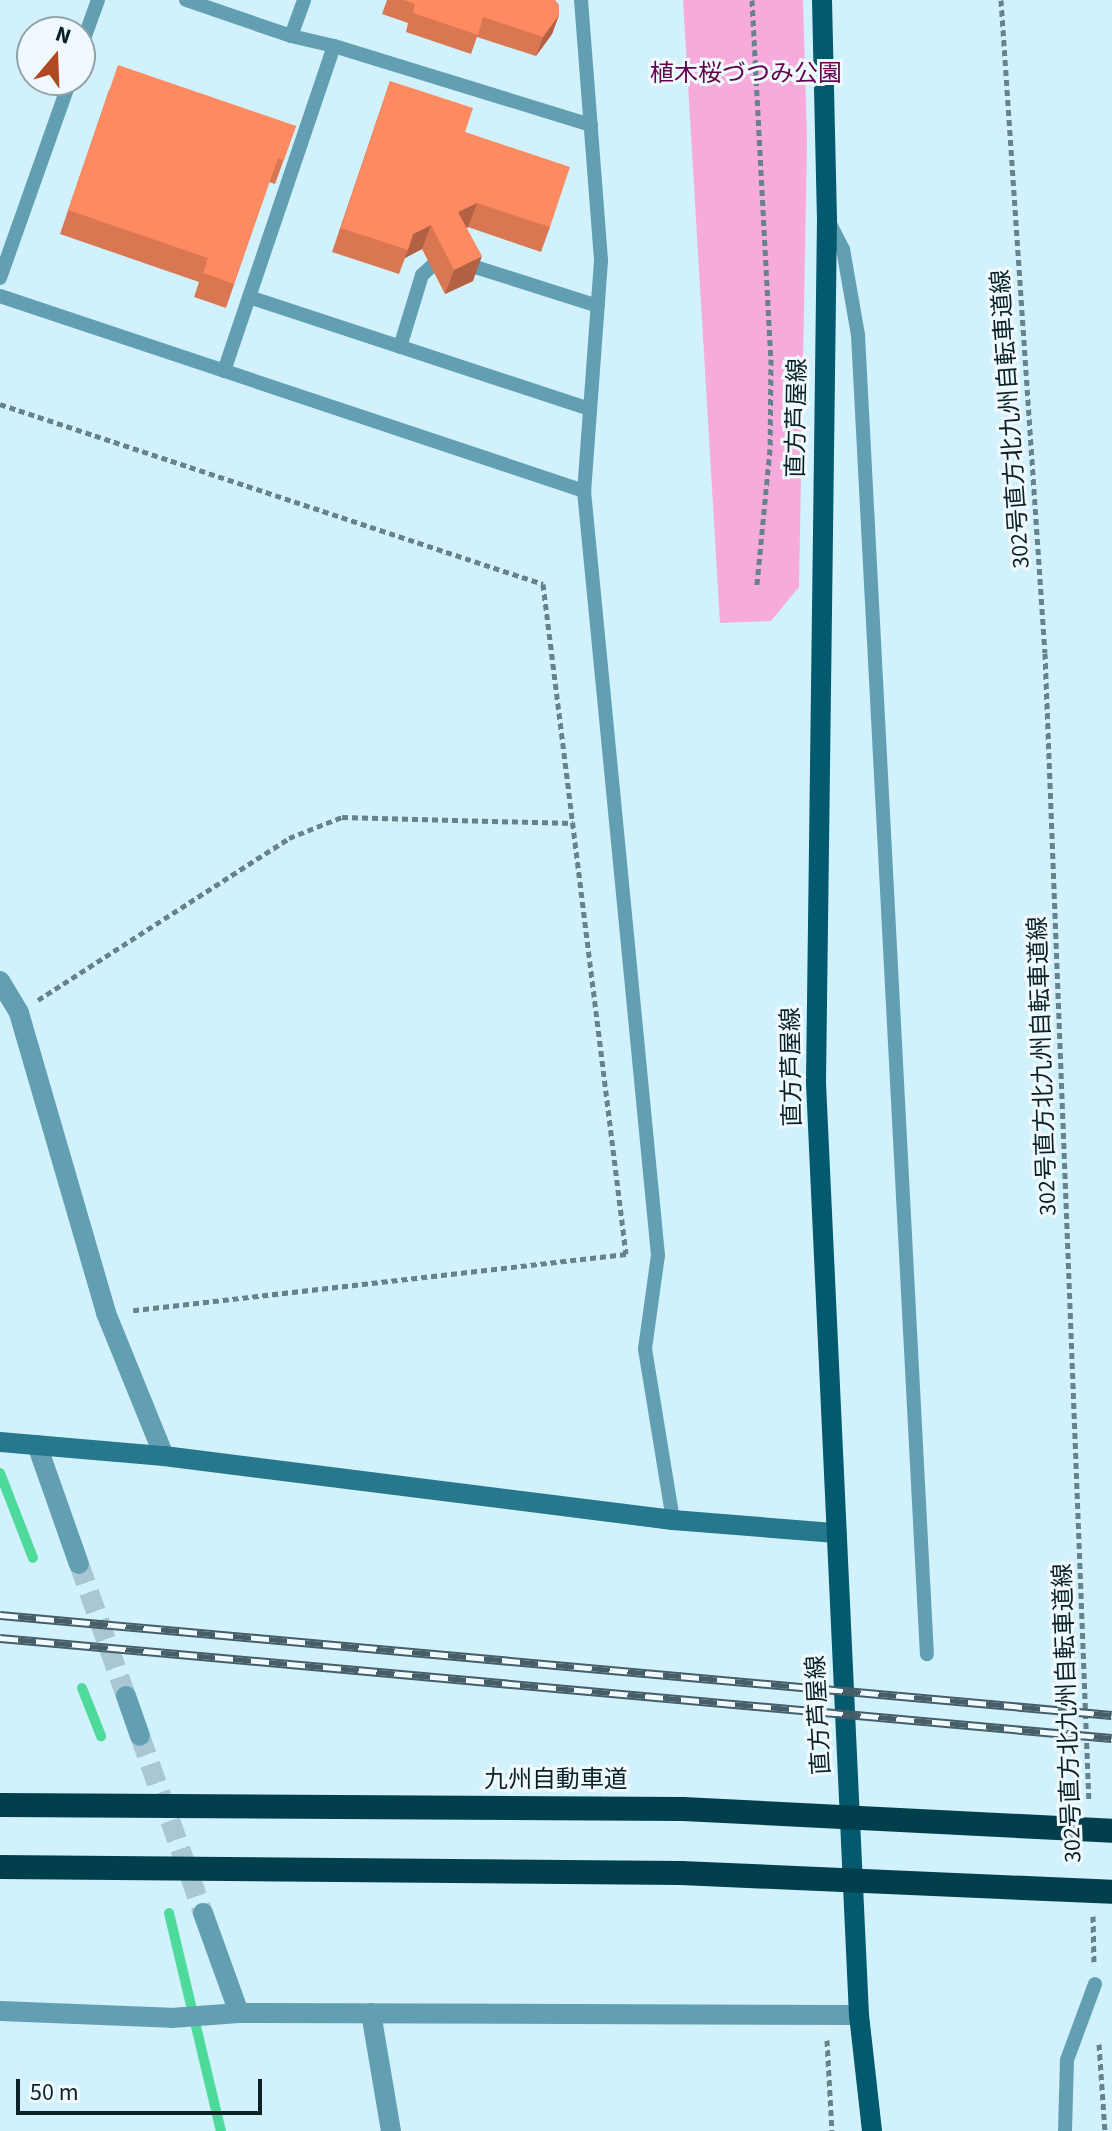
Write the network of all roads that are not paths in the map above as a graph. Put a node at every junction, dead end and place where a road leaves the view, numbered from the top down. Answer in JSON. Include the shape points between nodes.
{"nodes":[{"id":1,"x":186,"y":0,"type":"edge"},
{"id":2,"x":304,"y":0,"type":"edge"},
{"id":3,"x":581,"y":0,"type":"edge"},
{"id":4,"x":822,"y":0,"type":"edge"},
{"id":5,"x":291,"y":36,"type":"junction"},
{"id":6,"x":334,"y":46,"type":"junction"},
{"id":7,"x":64,"y":96,"type":"edge"},
{"id":8,"x":591,"y":125,"type":"junction"},
{"id":9,"x":827,"y":218,"type":"junction"},
{"id":10,"x":0,"y":278,"type":"edge"},
{"id":11,"x":0,"y":296,"type":"edge"},
{"id":12,"x":249,"y":297,"type":"junction"},
{"id":13,"x":598,"y":306,"type":"junction"},
{"id":14,"x":400,"y":347,"type":"junction"},
{"id":15,"x":224,"y":371,"type":"junction"},
{"id":16,"x":590,"y":409,"type":"junction"},
{"id":17,"x":584,"y":491,"type":"junction"},
{"id":18,"x":0,"y":981,"type":"edge"},
{"id":19,"x":0,"y":1442,"type":"edge"},
{"id":20,"x":30,"y":1444,"type":"junction"},
{"id":21,"x":164,"y":1456,"type":"junction"},
{"id":22,"x":673,"y":1520,"type":"junction"},
{"id":23,"x":836,"y":1533,"type":"junction"},
{"id":24,"x":79,"y":1564,"type":"tunnel mouth"},
{"id":25,"x":927,"y":1654,"type":"dead end"},
{"id":26,"x":126,"y":1696,"type":"tunnel mouth"},
{"id":27,"x":140,"y":1736,"type":"tunnel mouth"},
{"id":28,"x":0,"y":1805,"type":"edge"},
{"id":29,"x":1112,"y":1831,"type":"edge"},
{"id":30,"x":0,"y":1867,"type":"edge"},
{"id":31,"x":1102,"y":1899,"type":"edge"},
{"id":32,"x":203,"y":1913,"type":"tunnel mouth"},
{"id":33,"x":1095,"y":1984,"type":"road end"},
{"id":34,"x":0,"y":2011,"type":"edge"},
{"id":35,"x":371,"y":2013,"type":"junction"},
{"id":36,"x":230,"y":2014,"type":"junction"},
{"id":37,"x":859,"y":2015,"type":"junction"},
{"id":38,"x":391,"y":2131,"type":"edge"},
{"id":39,"x":872,"y":2131,"type":"edge"},
{"id":40,"x":1065,"y":2131,"type":"edge"}],
"edges":[{"from":1,"to":5,"type":"lane"},
{"from":2,"to":5,"type":"lane"},
{"from":3,"to":8,"type":"lane"},
{"from":4,"to":9,"type":"main road","name":"直方芦屋線"},
{"from":5,"to":6,"type":"lane"},
{"from":6,"to":8,"type":"lane"},
{"from":6,"to":12,"type":"lane"},
{"from":7,"to":10,"type":"lane"},
{"from":8,"to":13,"type":"lane","via":[[601,261]]},
{"from":9,"to":23,"type":"main road","name":"直方芦屋線","via":[[816,1083]]},
{"from":9,"to":25,"type":"lane","via":[[843,249],[858,335]]},
{"from":11,"to":15,"type":"lane"},
{"from":12,"to":14,"type":"lane"},
{"from":12,"to":15,"type":"lane"},
{"from":13,"to":14,"type":"lane","via":[[469,265],[433,265],[422,275]]},
{"from":13,"to":16,"type":"lane"},
{"from":14,"to":16,"type":"lane"},
{"from":15,"to":17,"type":"lane"},
{"from":16,"to":17,"type":"lane"},
{"from":17,"to":22,"type":"lane","via":[[658,1255],[645,1349]]},
{"from":18,"to":21,"type":"street","via":[[19,1013],[106,1313]]},
{"from":19,"to":20,"type":"street"},
{"from":20,"to":21,"type":"street"},
{"from":20,"to":24,"type":"street"},
{"from":21,"to":22,"type":"street"},
{"from":22,"to":23,"type":"street"},
{"from":23,"to":37,"type":"main road","name":"直方芦屋線"},
{"from":26,"to":27,"type":"street"},
{"from":28,"to":29,"type":"highway","name":"九州自動車道","via":[[683,1809]]},
{"from":30,"to":31,"type":"highway","via":[[681,1873]]},
{"from":32,"to":36,"type":"street"},
{"from":33,"to":40,"type":"lane","via":[[1067,2060]]},
{"from":34,"to":36,"type":"street","via":[[171,2018]]},
{"from":35,"to":36,"type":"street"},
{"from":35,"to":37,"type":"street"},
{"from":35,"to":38,"type":"street"},
{"from":37,"to":39,"type":"main road","name":"直方芦屋線"}]}
